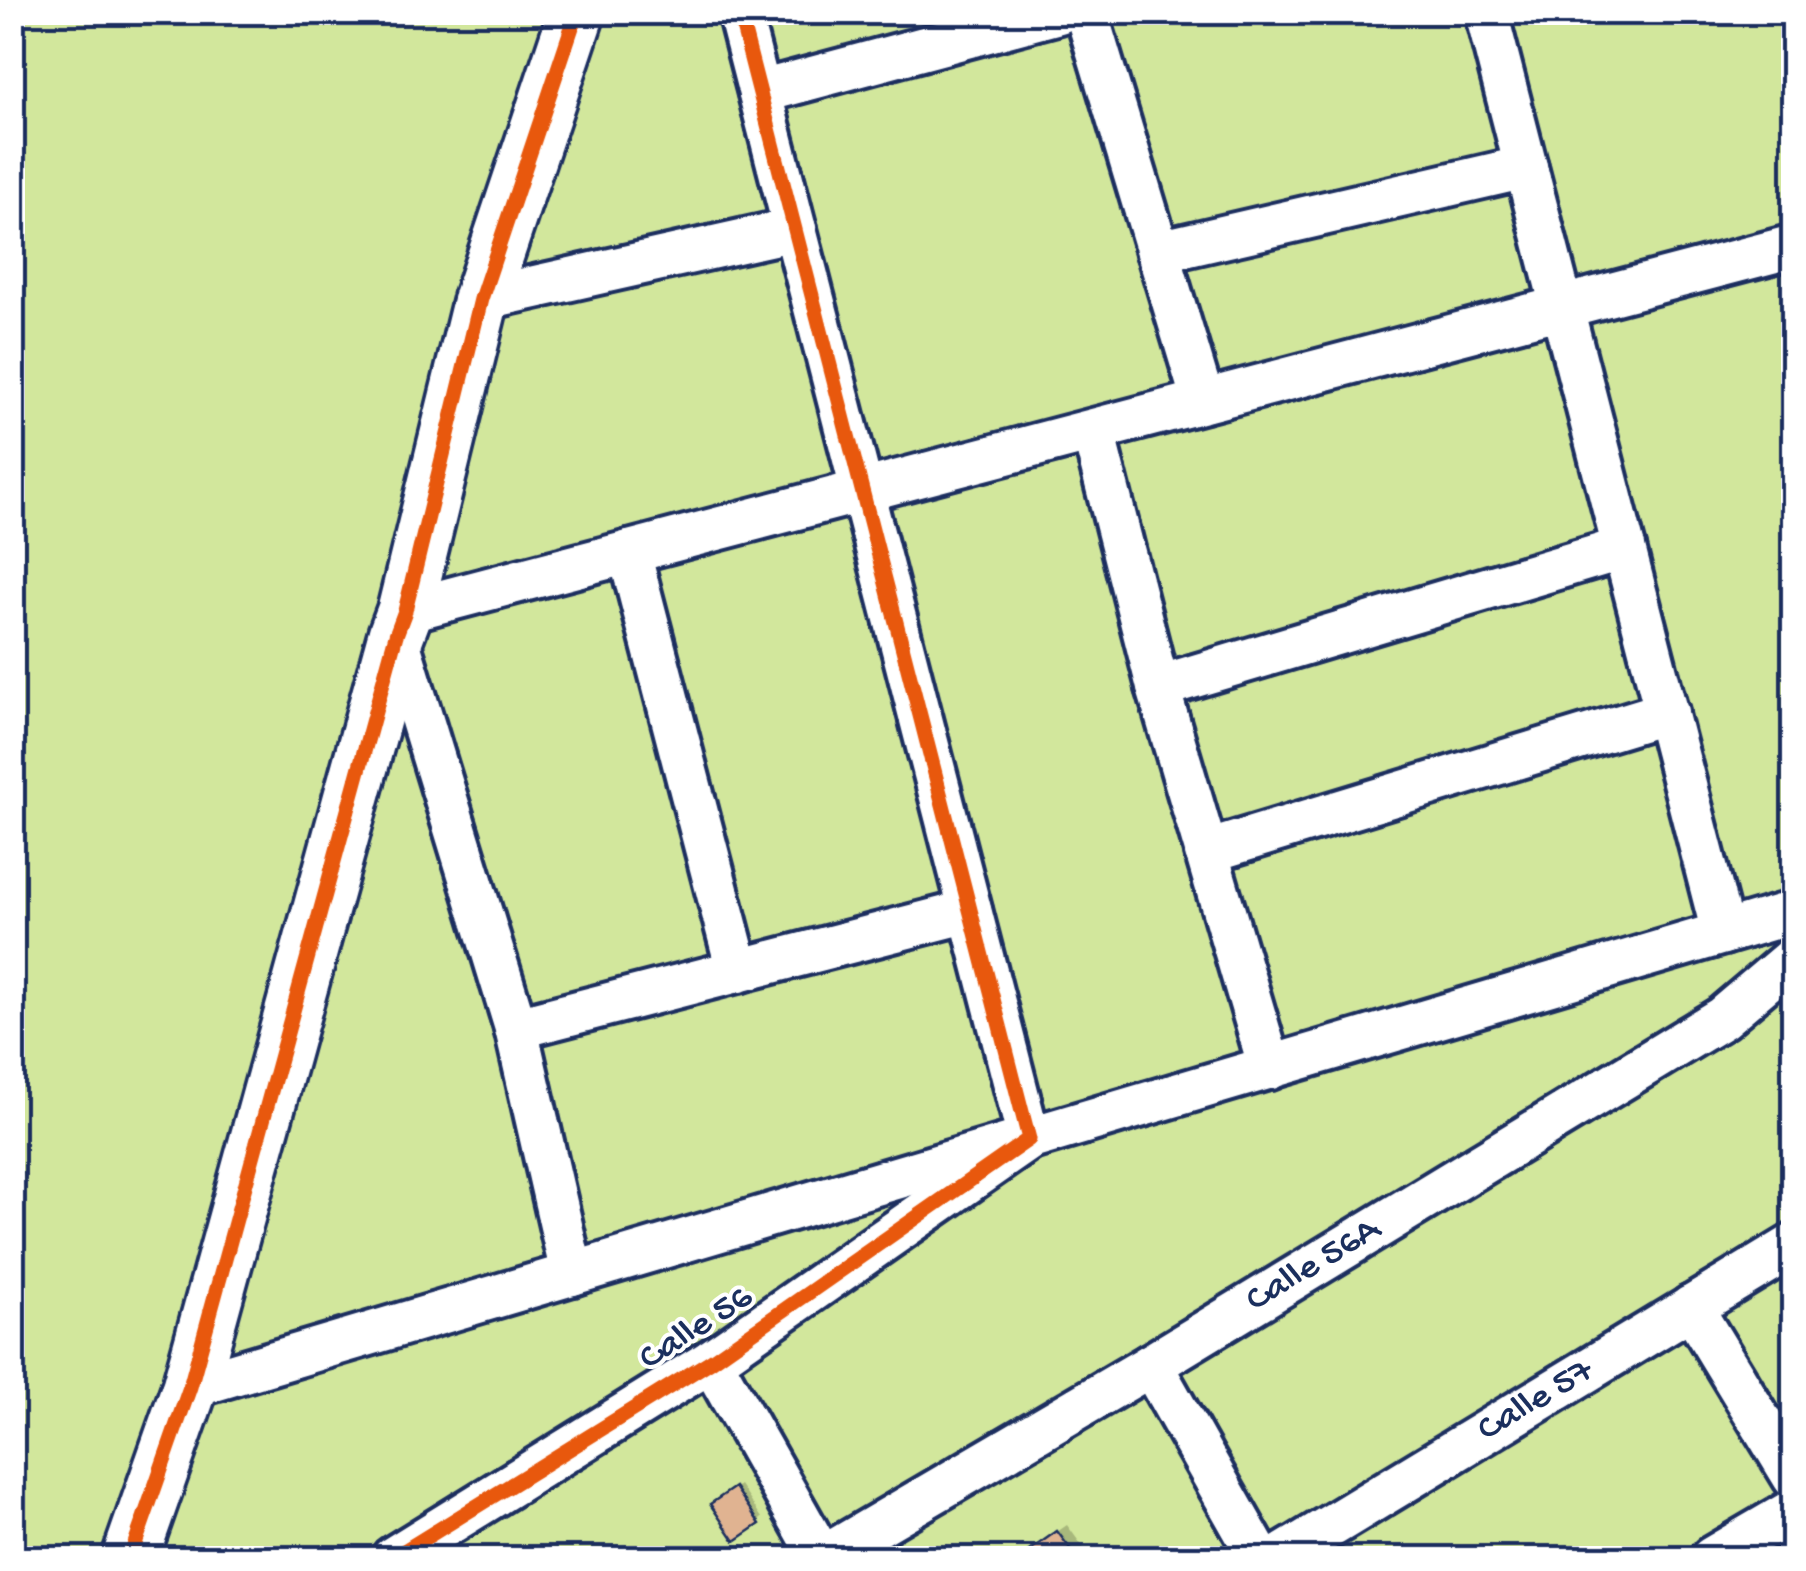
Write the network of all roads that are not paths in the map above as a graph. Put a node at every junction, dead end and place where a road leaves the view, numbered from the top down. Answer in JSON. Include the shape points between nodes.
{"nodes":[{"id":1,"x":577,"y":12,"type":"edge"},
{"id":2,"x":739,"y":12,"type":"edge"},
{"id":3,"x":1060,"y":12,"type":"edge"},
{"id":4,"x":1086,"y":12,"type":"edge"},
{"id":5,"x":1486,"y":12,"type":"edge"},
{"id":6,"x":760,"y":92,"type":"junction"},
{"id":7,"x":1526,"y":167,"type":"junction"},
{"id":8,"x":795,"y":230,"type":"junction"},
{"id":9,"x":1794,"y":246,"type":"edge"},
{"id":10,"x":1158,"y":252,"type":"junction"},
{"id":11,"x":481,"y":300,"type":"junction"},
{"id":12,"x":1562,"y":307,"type":"junction"},
{"id":13,"x":1203,"y":401,"type":"junction"},
{"id":14,"x":1093,"y":430,"type":"junction"},
{"id":15,"x":862,"y":490,"type":"junction"},
{"id":16,"x":1624,"y":548,"type":"junction"},
{"id":17,"x":629,"y":552,"type":"junction"},
{"id":18,"x":400,"y":623,"type":"junction"},
{"id":19,"x":1158,"y":687,"type":"junction"},
{"id":20,"x":1667,"y":712,"type":"junction"},
{"id":21,"x":1206,"y":852,"type":"junction"},
{"id":22,"x":970,"y":911,"type":"junction"},
{"id":23,"x":1794,"y":912,"type":"edge"},
{"id":24,"x":1723,"y":933,"type":"junction"},
{"id":25,"x":1794,"y":957,"type":"edge"},
{"id":26,"x":738,"y":971,"type":"junction"},
{"id":27,"x":516,"y":1028,"type":"junction"},
{"id":28,"x":1270,"y":1068,"type":"junction"},
{"id":29,"x":1028,"y":1140,"type":"junction"},
{"id":30,"x":1794,"y":1245,"type":"edge"},
{"id":31,"x":572,"y":1274,"type":"junction"},
{"id":32,"x":1691,"y":1307,"type":"junction"},
{"id":33,"x":712,"y":1361,"type":"junction"},
{"id":34,"x":1151,"y":1365,"type":"junction"},
{"id":35,"x":190,"y":1388,"type":"junction"},
{"id":36,"x":1794,"y":1477,"type":"edge"},
{"id":37,"x":1794,"y":1510,"type":"edge"},
{"id":38,"x":130,"y":1558,"type":"edge"},
{"id":39,"x":392,"y":1558,"type":"edge"},
{"id":40,"x":822,"y":1558,"type":"edge"},
{"id":41,"x":1260,"y":1558,"type":"edge"},
{"id":42,"x":1278,"y":1558,"type":"edge"},
{"id":43,"x":1712,"y":1558,"type":"edge"}],
"edges":[{"from":1,"to":11,"type":"street"},
{"from":2,"to":6,"type":"street"},
{"from":3,"to":6,"type":"street"},
{"from":4,"to":10,"type":"street"},
{"from":5,"to":7,"type":"street"},
{"from":6,"to":8,"type":"street"},
{"from":7,"to":10,"type":"street"},
{"from":7,"to":12,"type":"street"},
{"from":8,"to":11,"type":"street"},
{"from":8,"to":15,"type":"street"},
{"from":9,"to":12,"type":"street"},
{"from":10,"to":13,"type":"street"},
{"from":11,"to":18,"type":"street"},
{"from":12,"to":13,"type":"street"},
{"from":12,"to":16,"type":"street"},
{"from":13,"to":14,"type":"street"},
{"from":14,"to":15,"type":"street"},
{"from":14,"to":19,"type":"street"},
{"from":15,"to":17,"type":"street"},
{"from":15,"to":22,"type":"street"},
{"from":16,"to":19,"type":"street"},
{"from":16,"to":20,"type":"street"},
{"from":17,"to":18,"type":"street"},
{"from":17,"to":26,"type":"street"},
{"from":18,"to":27,"type":"street"},
{"from":18,"to":35,"type":"street"},
{"from":19,"to":21,"type":"street"},
{"from":20,"to":21,"type":"street"},
{"from":20,"to":24,"type":"street"},
{"from":21,"to":28,"type":"street"},
{"from":22,"to":26,"type":"street"},
{"from":22,"to":29,"type":"street"},
{"from":23,"to":24,"type":"street"},
{"from":24,"to":28,"type":"street"},
{"from":25,"to":34,"type":"street","name":"Calle 56A","via":[[1722,1018]]},
{"from":26,"to":27,"type":"street"},
{"from":27,"to":31,"type":"street"},
{"from":28,"to":29,"type":"street"},
{"from":29,"to":31,"type":"street"},
{"from":29,"to":33,"type":"street","name":"Calle 56"},
{"from":30,"to":32,"type":"street","name":"Calle 57"},
{"from":31,"to":35,"type":"street"},
{"from":32,"to":36,"type":"street"},
{"from":32,"to":42,"type":"street","name":"Calle 57"},
{"from":33,"to":39,"type":"street","name":"Calle 56"},
{"from":33,"to":40,"type":"street"},
{"from":34,"to":40,"type":"street","name":"Calle 56A"},
{"from":34,"to":41,"type":"street"},
{"from":35,"to":38,"type":"street"},
{"from":37,"to":43,"type":"street"}]}
